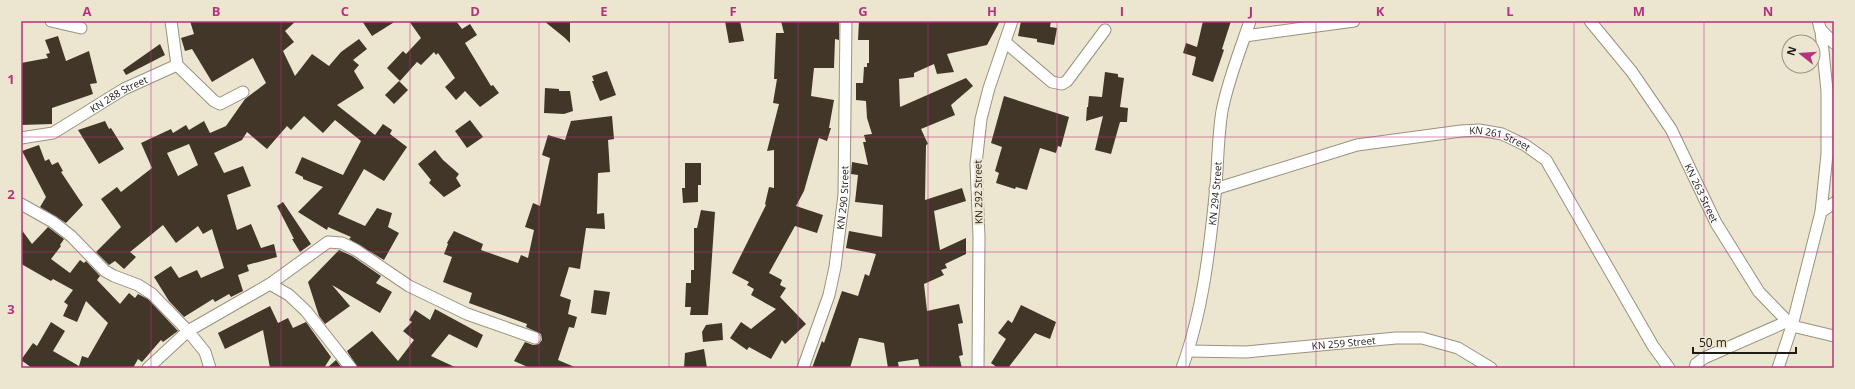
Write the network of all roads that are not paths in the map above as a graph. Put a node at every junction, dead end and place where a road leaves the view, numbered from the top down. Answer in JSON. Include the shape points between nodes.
{"nodes":[{"id":1,"x":51,"y":21,"type":"edge"},
{"id":2,"x":170,"y":21,"type":"edge"},
{"id":3,"x":846,"y":21,"type":"edge"},
{"id":4,"x":1012,"y":21,"type":"edge"},
{"id":5,"x":1250,"y":21,"type":"edge"},
{"id":6,"x":1354,"y":21,"type":"edge"},
{"id":7,"x":1590,"y":21,"type":"edge"},
{"id":8,"x":1818,"y":24,"type":"edge"},
{"id":9,"x":81,"y":28,"type":"dead end"},
{"id":10,"x":1105,"y":30,"type":"dead end"},
{"id":11,"x":1245,"y":36,"type":"junction"},
{"id":12,"x":1005,"y":42,"type":"junction"},
{"id":13,"x":1834,"y":43,"type":"edge"},
{"id":14,"x":177,"y":65,"type":"junction"},
{"id":15,"x":242,"y":92,"type":"dead end"},
{"id":16,"x":21,"y":138,"type":"edge"},
{"id":17,"x":1215,"y":189,"type":"junction"},
{"id":18,"x":1834,"y":203,"type":"edge"},
{"id":19,"x":21,"y":204,"type":"edge"},
{"id":20,"x":1821,"y":212,"type":"junction"},
{"id":21,"x":270,"y":284,"type":"junction"},
{"id":22,"x":1789,"y":324,"type":"junction"},
{"id":23,"x":188,"y":331,"type":"junction"},
{"id":24,"x":1834,"y":336,"type":"edge"},
{"id":25,"x":535,"y":338,"type":"dead end"},
{"id":26,"x":1188,"y":351,"type":"junction"},
{"id":27,"x":148,"y":368,"type":"edge"},
{"id":28,"x":210,"y":368,"type":"edge"},
{"id":29,"x":352,"y":368,"type":"edge"},
{"id":30,"x":803,"y":368,"type":"edge"},
{"id":31,"x":978,"y":368,"type":"edge"},
{"id":32,"x":1182,"y":368,"type":"edge"},
{"id":33,"x":1491,"y":368,"type":"edge"},
{"id":34,"x":1669,"y":368,"type":"edge"},
{"id":35,"x":1695,"y":368,"type":"edge"},
{"id":36,"x":1778,"y":368,"type":"edge"}],
"edges":[{"from":1,"to":9,"type":"street"},
{"from":2,"to":14,"type":"street"},
{"from":3,"to":30,"type":"street","name":"KN 290 Street","via":[[844,195],[836,267],[829,295]]},
{"from":4,"to":12,"type":"street","name":"KN 292 Street"},
{"from":5,"to":11,"type":"street","name":"KN 294 Street"},
{"from":6,"to":11,"type":"street"},
{"from":7,"to":22,"type":"street","name":"KN 263 Street","via":[[1632,72],[1671,129],[1716,223],[1755,285]]},
{"from":8,"to":13,"type":"street"},
{"from":8,"to":20,"type":"street","via":[[1827,91],[1827,154]]},
{"from":10,"to":12,"type":"street","via":[[1067,81],[1062,84],[1052,82]]},
{"from":11,"to":17,"type":"street","name":"KN 294 Street","via":[[1229,80],[1222,113]]},
{"from":12,"to":31,"type":"street","name":"KN 292 Street","via":[[981,119],[976,164],[979,237]]},
{"from":14,"to":15,"type":"street","via":[[220,104]]},
{"from":14,"to":16,"type":"street","name":"KN 288 Street","via":[[124,89],[53,133]]},
{"from":17,"to":26,"type":"street","name":"KN 294 Street","via":[[1204,281]]},
{"from":17,"to":34,"type":"street","name":"KN 261 Street","via":[[1357,146],[1461,131],[1480,130],[1502,134],[1525,145],[1546,160],[1645,333]]},
{"from":18,"to":20,"type":"street"},
{"from":19,"to":23,"type":"street","via":[[53,222],[71,236],[105,271],[152,294]]},
{"from":20,"to":22,"type":"street"},
{"from":21,"to":23,"type":"street"},
{"from":21,"to":25,"type":"street","via":[[328,242],[342,243],[409,286],[467,314]]},
{"from":21,"to":29,"type":"street","via":[[289,295],[306,312]]},
{"from":22,"to":24,"type":"street"},
{"from":22,"to":35,"type":"street","via":[[1704,358]]},
{"from":22,"to":36,"type":"street"},
{"from":23,"to":27,"type":"street"},
{"from":23,"to":28,"type":"street","via":[[205,352]]},
{"from":26,"to":32,"type":"street","name":"KN 294 Street"},
{"from":26,"to":33,"type":"street","name":"KN 259 Street","via":[[1246,352],[1396,338],[1422,338],[1458,348]]}]}
